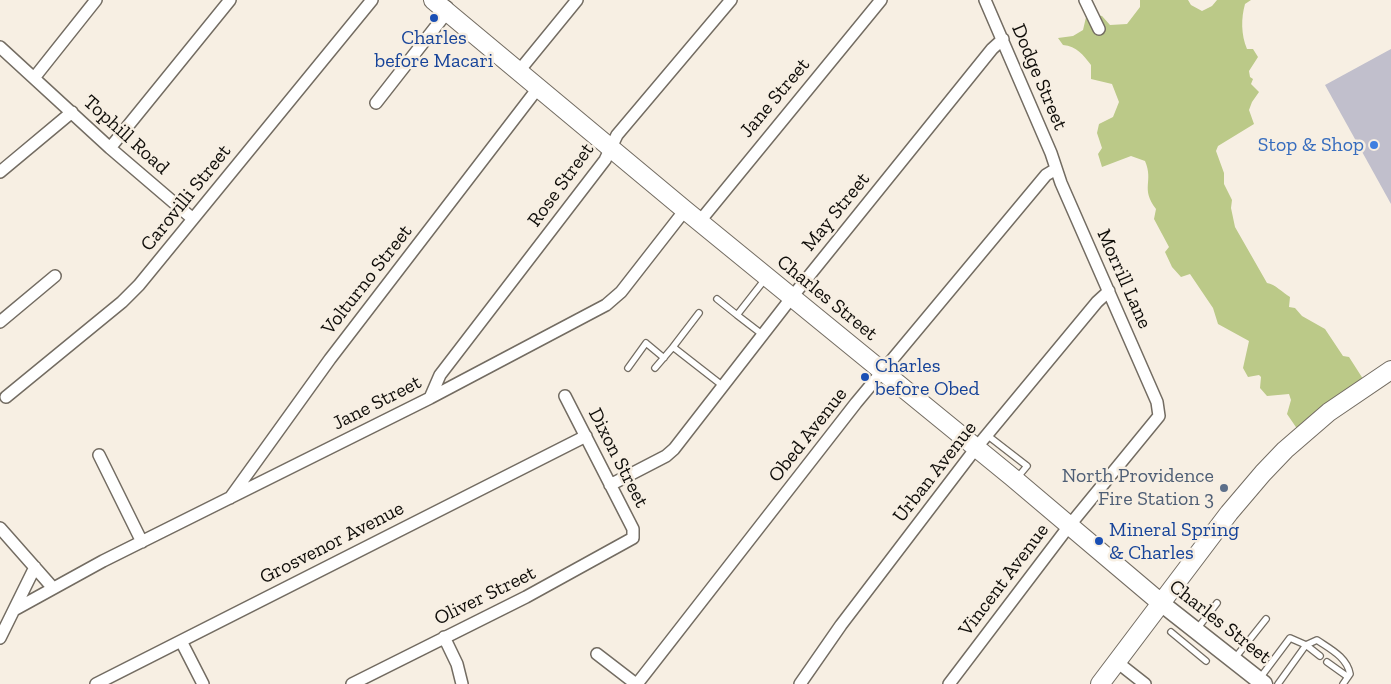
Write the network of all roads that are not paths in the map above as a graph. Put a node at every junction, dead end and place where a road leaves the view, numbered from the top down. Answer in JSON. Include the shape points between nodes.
{"nodes":[{"id":1,"x":96,"y":0,"type":"edge"},
{"id":2,"x":230,"y":0,"type":"edge"},
{"id":3,"x":372,"y":0,"type":"edge"},
{"id":4,"x":433,"y":0,"type":"edge"},
{"id":5,"x":577,"y":0,"type":"edge"},
{"id":6,"x":731,"y":0,"type":"edge"},
{"id":7,"x":880,"y":0,"type":"edge"},
{"id":8,"x":985,"y":0,"type":"edge"},
{"id":9,"x":1085,"y":0,"type":"edge"},
{"id":10,"x":447,"y":6,"type":"edge"},
{"id":11,"x":1099,"y":29,"type":"dead end"},
{"id":12,"x":1003,"y":39,"type":"junction"},
{"id":13,"x":0,"y":47,"type":"edge"},
{"id":14,"x":519,"y":71,"type":"junction"},
{"id":15,"x":34,"y":78,"type":"junction"},
{"id":16,"x":538,"y":88,"type":"junction"},
{"id":17,"x":376,"y":102,"type":"dead end"},
{"id":18,"x":72,"y":112,"type":"junction"},
{"id":19,"x":110,"y":148,"type":"junction"},
{"id":20,"x":611,"y":148,"type":"junction"},
{"id":21,"x":1056,"y":169,"type":"junction"},
{"id":22,"x":0,"y":172,"type":"edge"},
{"id":23,"x":685,"y":210,"type":"junction"},
{"id":24,"x":193,"y":219,"type":"junction"},
{"id":25,"x":700,"y":221,"type":"junction"},
{"id":26,"x":55,"y":276,"type":"dead end"},
{"id":27,"x":767,"y":277,"type":"junction"},
{"id":28,"x":1109,"y":291,"type":"junction"},
{"id":29,"x":792,"y":297,"type":"junction"},
{"id":30,"x":717,"y":299,"type":"dead end"},
{"id":31,"x":699,"y":313,"type":"dead end"},
{"id":32,"x":737,"y":315,"type":"junction"},
{"id":33,"x":0,"y":322,"type":"edge"},
{"id":34,"x":763,"y":335,"type":"junction"},
{"id":35,"x":673,"y":347,"type":"junction"},
{"id":36,"x":664,"y":358,"type":"junction"},
{"id":37,"x":628,"y":368,"type":"dead end"},
{"id":38,"x":655,"y":368,"type":"dead end"},
{"id":39,"x":1391,"y":370,"type":"edge"},
{"id":40,"x":882,"y":371,"type":"junction"},
{"id":41,"x":723,"y":386,"type":"junction"},
{"id":42,"x":565,"y":396,"type":"dead end"},
{"id":43,"x":6,"y":397,"type":"dead end"},
{"id":44,"x":430,"y":398,"type":"junction"},
{"id":45,"x":1157,"y":405,"type":"joint"},
{"id":46,"x":586,"y":436,"type":"junction"},
{"id":47,"x":982,"y":441,"type":"junction"},
{"id":48,"x":99,"y":455,"type":"dead end"},
{"id":49,"x":610,"y":485,"type":"junction"},
{"id":50,"x":230,"y":498,"type":"junction"},
{"id":51,"x":1069,"y":526,"type":"junction"},
{"id":52,"x":0,"y":528,"type":"edge"},
{"id":53,"x":634,"y":538,"type":"joint"},
{"id":54,"x":142,"y":542,"type":"junction"},
{"id":55,"x":35,"y":567,"type":"junction"},
{"id":56,"x":53,"y":588,"type":"junction"},
{"id":57,"x":1161,"y":603,"type":"junction"},
{"id":58,"x":1217,"y":603,"type":"dead end"},
{"id":59,"x":14,"y":610,"type":"junction"},
{"id":60,"x":1266,"y":619,"type":"dead end"},
{"id":61,"x":1198,"y":631,"type":"junction"},
{"id":62,"x":1171,"y":632,"type":"dead end"},
{"id":63,"x":444,"y":637,"type":"junction"},
{"id":64,"x":0,"y":638,"type":"edge"},
{"id":65,"x":180,"y":641,"type":"junction"},
{"id":66,"x":1306,"y":646,"type":"junction"},
{"id":67,"x":1189,"y":647,"type":"junction"},
{"id":68,"x":598,"y":654,"type":"dead end"},
{"id":69,"x":1320,"y":656,"type":"dead end"},
{"id":70,"x":1206,"y":660,"type":"dead end"},
{"id":71,"x":1234,"y":660,"type":"junction"},
{"id":72,"x":1117,"y":662,"type":"junction"},
{"id":73,"x":1327,"y":662,"type":"dead end"},
{"id":74,"x":1348,"y":677,"type":"junction"},
{"id":75,"x":1261,"y":682,"type":"edge"},
{"id":76,"x":96,"y":684,"type":"edge"},
{"id":77,"x":203,"y":684,"type":"edge"},
{"id":78,"x":352,"y":684,"type":"edge"},
{"id":79,"x":462,"y":684,"type":"edge"},
{"id":80,"x":636,"y":684,"type":"edge"},
{"id":81,"x":800,"y":684,"type":"edge"},
{"id":82,"x":949,"y":684,"type":"edge"},
{"id":83,"x":1100,"y":684,"type":"edge"},
{"id":84,"x":1144,"y":684,"type":"edge"},
{"id":85,"x":1278,"y":684,"type":"edge"},
{"id":86,"x":1343,"y":684,"type":"edge"}],
"edges":[{"from":1,"to":15,"type":"street"},
{"from":2,"to":19,"type":"street"},
{"from":3,"to":24,"type":"street","name":"Carovilli Street"},
{"from":4,"to":10,"type":"main road","name":"Charles Street"},
{"from":5,"to":14,"type":"street"},
{"from":6,"to":20,"type":"street","name":"Rose Street","via":[[617,135]]},
{"from":7,"to":25,"type":"street","name":"Jane Street"},
{"from":8,"to":12,"type":"street","name":"Dodge Street"},
{"from":9,"to":11,"type":"street"},
{"from":10,"to":14,"type":"main road","name":"Charles Street"},
{"from":10,"to":17,"type":"street"},
{"from":12,"to":21,"type":"street","name":"Dodge Street"},
{"from":12,"to":29,"type":"street","name":"May Street"},
{"from":13,"to":15,"type":"street","name":"Tophill Road"},
{"from":14,"to":16,"type":"main road","name":"Charles Street"},
{"from":15,"to":18,"type":"street","name":"Tophill Road"},
{"from":16,"to":20,"type":"main road","name":"Charles Street"},
{"from":16,"to":50,"type":"street","name":"Volturno Street","via":[[330,359]]},
{"from":18,"to":19,"type":"street","name":"Tophill Road"},
{"from":18,"to":22,"type":"street"},
{"from":19,"to":24,"type":"street","name":"Tophill Road"},
{"from":20,"to":23,"type":"main road","name":"Charles Street"},
{"from":20,"to":44,"type":"street","name":"Rose Street","via":[[440,375]]},
{"from":21,"to":28,"type":"street","name":"Morrill Lane"},
{"from":21,"to":40,"type":"street","name":"Obed Avenue","via":[[1046,175]]},
{"from":23,"to":25,"type":"main road","name":"Charles Street"},
{"from":23,"to":44,"type":"street","name":"Jane Street","via":[[621,292],[606,305]]},
{"from":24,"to":43,"type":"street","name":"Carovilli Street","via":[[139,286]]},
{"from":25,"to":27,"type":"main road","name":"Charles Street"},
{"from":26,"to":33,"type":"street"},
{"from":27,"to":29,"type":"main road","name":"Charles Street"},
{"from":27,"to":32,"type":"lane"},
{"from":28,"to":45,"type":"street","name":"Morrill Lane"},
{"from":28,"to":47,"type":"street","name":"Urban Avenue"},
{"from":29,"to":34,"type":"street","name":"May Street"},
{"from":29,"to":40,"type":"main road","name":"Charles Street"},
{"from":30,"to":32,"type":"lane"},
{"from":31,"to":35,"type":"lane"},
{"from":32,"to":34,"type":"lane"},
{"from":34,"to":41,"type":"street","name":"May Street"},
{"from":35,"to":36,"type":"lane"},
{"from":35,"to":41,"type":"lane"},
{"from":36,"to":37,"type":"lane","via":[[646,343]]},
{"from":36,"to":38,"type":"lane"},
{"from":39,"to":57,"type":"main road","via":[[1350,395],[1285,450],[1229,513]]},
{"from":40,"to":47,"type":"main road","name":"Charles Street"},
{"from":40,"to":80,"type":"street","name":"Obed Avenue"},
{"from":41,"to":49,"type":"street","name":"May Street","via":[[670,453]]},
{"from":42,"to":46,"type":"street","name":"Dixon Street"},
{"from":44,"to":50,"type":"street","name":"Jane Street"},
{"from":45,"to":51,"type":"street","name":"Vincent Avenue","via":[[1157,420]]},
{"from":46,"to":49,"type":"street","name":"Dixon Street"},
{"from":46,"to":65,"type":"street","name":"Grosvenor Avenue"},
{"from":47,"to":51,"type":"main road","name":"Charles Street","via":[[998,454],[1016,480]]},
{"from":47,"to":81,"type":"street","name":"Urban Avenue","via":[[841,625]]},
{"from":48,"to":54,"type":"street"},
{"from":49,"to":53,"type":"street","name":"Dixon Street","via":[[633,529]]},
{"from":50,"to":54,"type":"street","name":"Jane Street"},
{"from":51,"to":57,"type":"main road","name":"Charles Street"},
{"from":51,"to":82,"type":"street","name":"Vincent Avenue"},
{"from":52,"to":55,"type":"street"},
{"from":53,"to":63,"type":"street","name":"Oliver Street","via":[[534,593]]},
{"from":54,"to":56,"type":"street","name":"Jane Street"},
{"from":55,"to":56,"type":"street"},
{"from":55,"to":59,"type":"street"},
{"from":56,"to":59,"type":"street","name":"Jane Street"},
{"from":57,"to":61,"type":"main road","name":"Charles Street"},
{"from":57,"to":72,"type":"main road"},
{"from":58,"to":61,"type":"lane"},
{"from":59,"to":64,"type":"street"},
{"from":60,"to":71,"type":"lane"},
{"from":61,"to":67,"type":"lane"},
{"from":61,"to":71,"type":"main road","name":"Charles Street"},
{"from":62,"to":67,"type":"lane"},
{"from":63,"to":78,"type":"street","name":"Oliver Street"},
{"from":63,"to":79,"type":"street"},
{"from":65,"to":76,"type":"street","name":"Grosvenor Avenue"},
{"from":65,"to":77,"type":"street"},
{"from":66,"to":69,"type":"lane"},
{"from":66,"to":74,"type":"lane","via":[[1317,640],[1340,656],[1349,666]]},
{"from":66,"to":75,"type":"lane","via":[[1290,638]]},
{"from":66,"to":85,"type":"lane"},
{"from":67,"to":70,"type":"lane"},
{"from":68,"to":80,"type":"street"},
{"from":71,"to":75,"type":"main road","name":"Charles Street"},
{"from":72,"to":83,"type":"main road"},
{"from":72,"to":84,"type":"street"},
{"from":73,"to":74,"type":"lane"},
{"from":74,"to":86,"type":"lane"}]}
